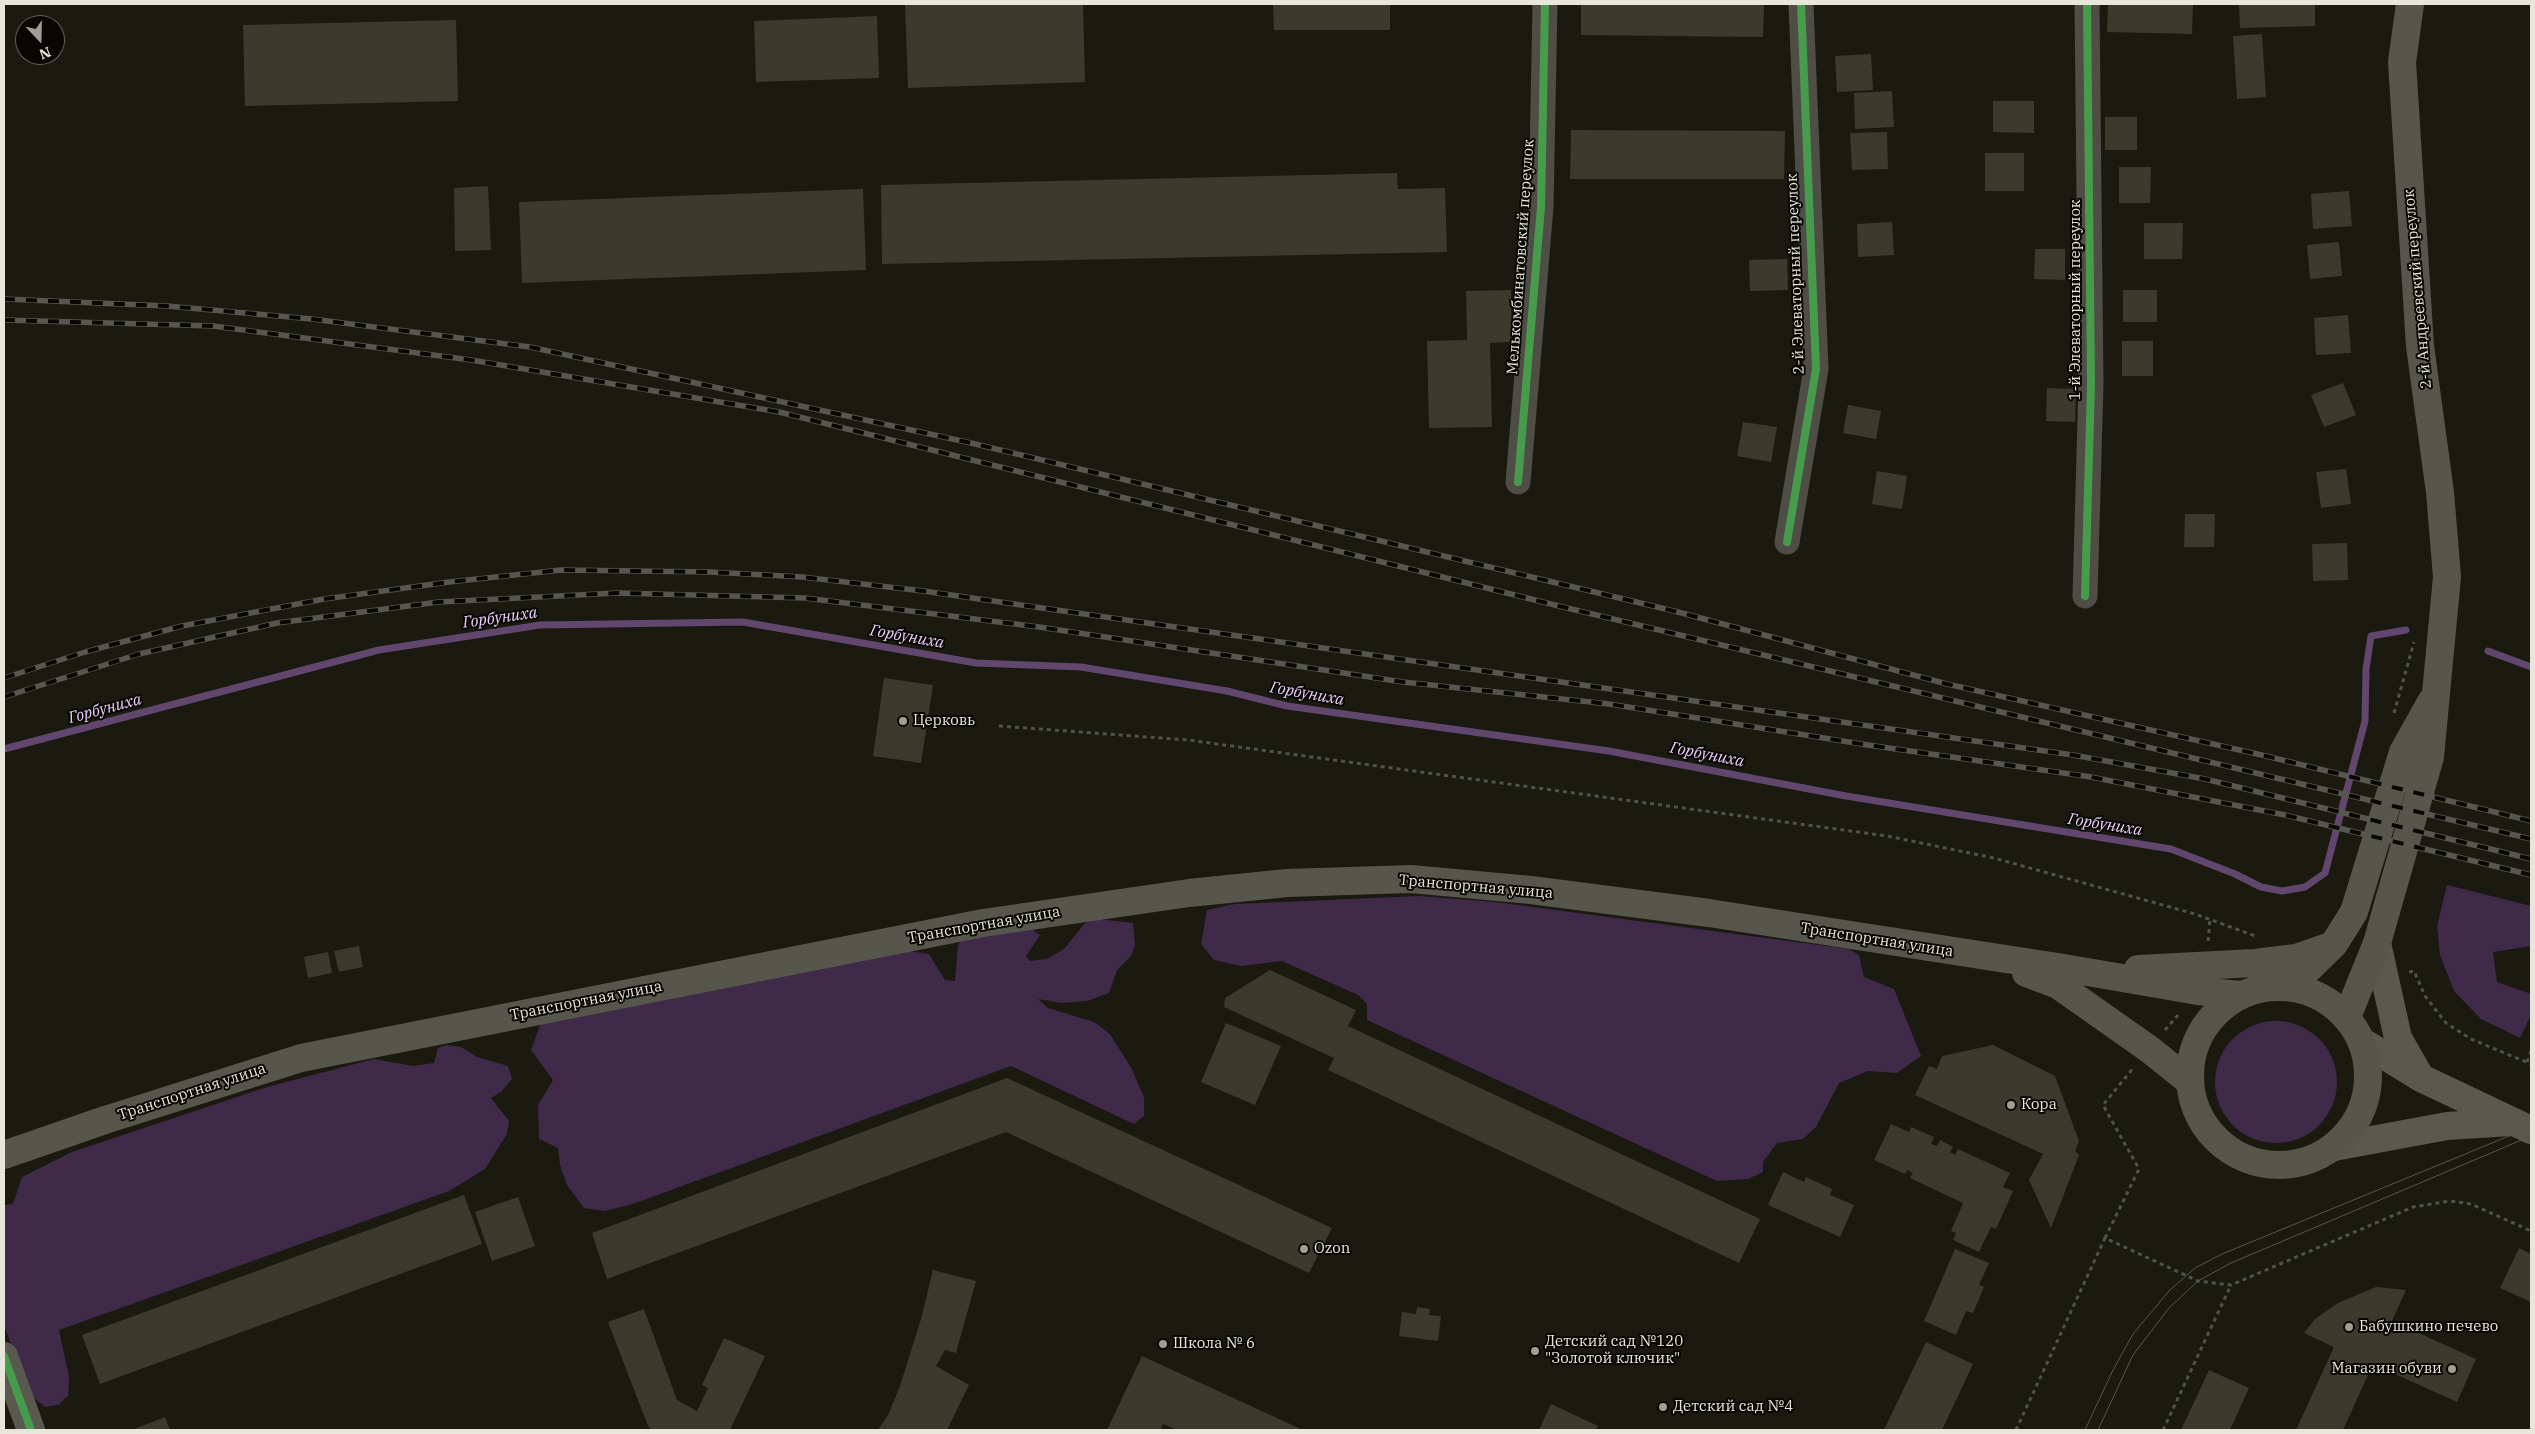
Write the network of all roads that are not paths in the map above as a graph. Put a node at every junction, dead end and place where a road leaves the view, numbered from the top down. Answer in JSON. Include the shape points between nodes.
{"nodes":[{"id":1,"x":1545,"y":4,"type":"edge"},
{"id":2,"x":1801,"y":4,"type":"edge"},
{"id":3,"x":2087,"y":4,"type":"edge"},
{"id":4,"x":2410,"y":4,"type":"edge"},
{"id":5,"x":1518,"y":482,"type":"dead end"},
{"id":6,"x":1787,"y":542,"type":"dead end"},
{"id":7,"x":2085,"y":596,"type":"dead end"},
{"id":8,"x":2436,"y":694,"type":"junction"},
{"id":9,"x":2334,"y":944,"type":"junction"},
{"id":10,"x":2377,"y":944,"type":"junction"},
{"id":11,"x":1984,"y":957,"type":"junction"},
{"id":12,"x":2064,"y":968,"type":"junction"},
{"id":13,"x":2290,"y":987,"type":"junction"},
{"id":14,"x":2240,"y":995,"type":"junction"},
{"id":15,"x":2347,"y":1017,"type":"junction"},
{"id":16,"x":2361,"y":1041,"type":"junction"},
{"id":17,"x":2421,"y":1078,"type":"junction"},
{"id":18,"x":2189,"y":1081,"type":"junction"},
{"id":19,"x":2522,"y":1126,"type":"edge"},
{"id":20,"x":2334,"y":1147,"type":"junction"},
{"id":21,"x":4,"y":1155,"type":"edge"},
{"id":22,"x":4,"y":1356,"type":"edge"},
{"id":23,"x":31,"y":1430,"type":"edge"}],
"edges":[{"from":1,"to":5,"type":"street","name":"Мелькомбинатовский переулок","via":[[1541,207]]},
{"from":2,"to":6,"type":"street","name":"2-й Элеваторный переулок","via":[[1816,368]]},
{"from":3,"to":7,"type":"street","name":"1-й Элеваторный переулок","via":[[2091,384]]},
{"from":4,"to":8,"type":"main road","name":"2-й Андреевский переулок","via":[[2402,62],[2420,346],[2440,492],[2447,577]]},
{"from":8,"to":9,"type":"main road","via":[[2403,752],[2354,912]]},
{"from":8,"to":10,"type":"main road","name":"2-й Андреевский переулок","via":[[2430,757]]},
{"from":9,"to":12,"type":"main road","via":[[2296,958],[2255,963],[2131,969]]},
{"from":9,"to":13,"type":"main road"},
{"from":10,"to":15,"type":"main road","name":"2-й Андреевский переулок"},
{"from":10,"to":17,"type":"main road","via":[[2398,1038]]},
{"from":11,"to":12,"type":"main road"},
{"from":11,"to":18,"type":"main road","via":[[2058,985]]},
{"from":11,"to":21,"type":"main road","name":"Транспортная улица","via":[[1709,913],[1531,890],[1411,879],[1287,882],[983,923],[301,1058]]},
{"from":12,"to":14,"type":"main road"},
{"from":13,"to":14,"type":"main road","via":[[2264,988]]},
{"from":13,"to":15,"type":"main road","via":[[2330,1003]]},
{"from":14,"to":18,"type":"main road","via":[[2218,1010],[2202,1031],[2192,1055]]},
{"from":15,"to":16,"type":"main road"},
{"from":16,"to":17,"type":"main road"},
{"from":16,"to":20,"type":"main road","via":[[2368,1070],[2366,1098],[2354,1125]]},
{"from":17,"to":19,"type":"main road"},
{"from":18,"to":20,"type":"main road","via":[[2192,1101],[2204,1126],[2223,1146],[2246,1160],[2274,1166],[2295,1164]]},
{"from":19,"to":20,"type":"main road","via":[[2447,1126]]},
{"from":22,"to":23,"type":"main road"}]}
